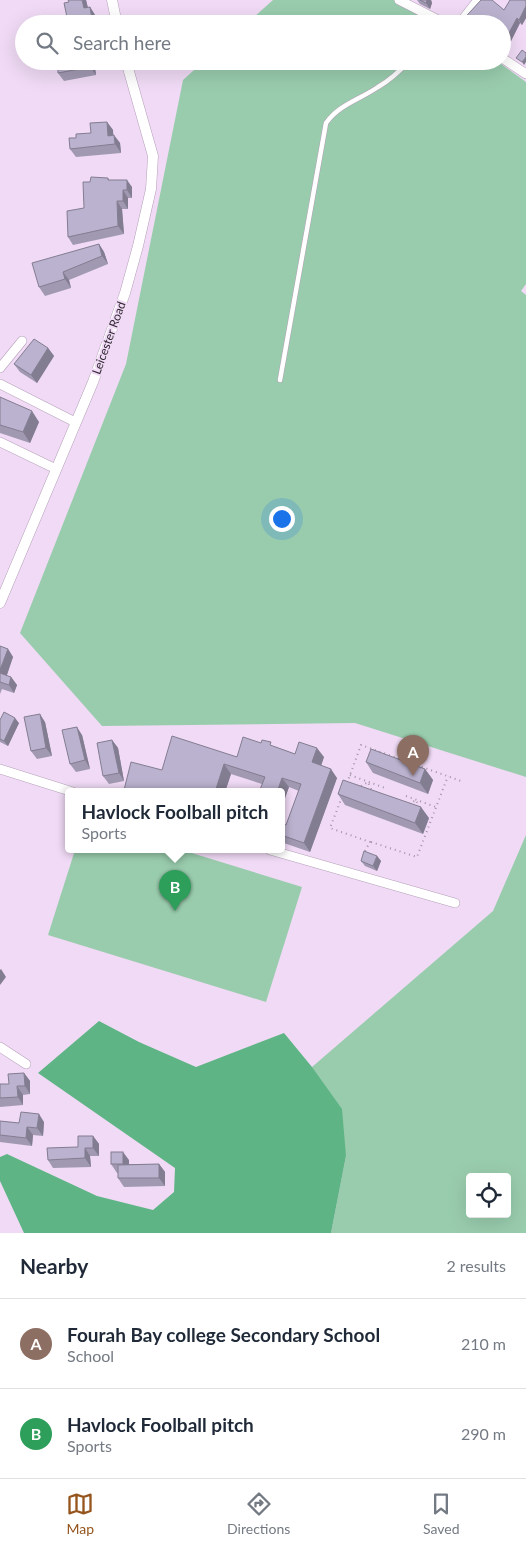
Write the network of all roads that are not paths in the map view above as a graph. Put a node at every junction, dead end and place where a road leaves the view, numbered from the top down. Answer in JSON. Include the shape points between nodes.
{"nodes":[{"id":1,"x":112,"y":0,"type":"edge"},
{"id":2,"x":399,"y":0,"type":"edge"},
{"id":3,"x":478,"y":0,"type":"edge"},
{"id":4,"x":115,"y":15,"type":"edge"},
{"id":5,"x":428,"y":15,"type":"edge"},
{"id":6,"x":466,"y":15,"type":"edge"},
{"id":7,"x":511,"y":64,"type":"edge"},
{"id":8,"x":129,"y":70,"type":"edge"},
{"id":9,"x":401,"y":70,"type":"edge"},
{"id":10,"x":526,"y":74,"type":"edge"},
{"id":11,"x":22,"y":341,"type":"dead end"},
{"id":12,"x":0,"y":368,"type":"edge"},
{"id":13,"x":280,"y":380,"type":"dead end"},
{"id":14,"x":0,"y":384,"type":"edge"},
{"id":15,"x":75,"y":422,"type":"junction"},
{"id":16,"x":0,"y":442,"type":"edge"},
{"id":17,"x":56,"y":469,"type":"junction"},
{"id":18,"x":0,"y":603,"type":"edge"},
{"id":19,"x":0,"y":769,"type":"edge"},
{"id":20,"x":65,"y":789,"type":"edge"},
{"id":21,"x":280,"y":853,"type":"edge"},
{"id":22,"x":455,"y":903,"type":"dead end"},
{"id":23,"x":0,"y":1047,"type":"edge"},
{"id":24,"x":26,"y":1064,"type":"dead end"}],
"edges":[{"from":1,"to":4,"type":"street"},
{"from":2,"to":5,"type":"street"},
{"from":3,"to":6,"type":"street"},
{"from":7,"to":10,"type":"street"},
{"from":8,"to":15,"type":"street","name":"Leicester Road","via":[[153,156],[151,189],[125,293]]},
{"from":9,"to":13,"type":"lane","via":[[377,88],[335,111],[326,123]]},
{"from":11,"to":12,"type":"street"},
{"from":14,"to":15,"type":"street"},
{"from":15,"to":17,"type":"street","name":"Leicester Road"},
{"from":16,"to":17,"type":"street"},
{"from":17,"to":18,"type":"street","name":"Leicester Road"},
{"from":19,"to":20,"type":"street"},
{"from":21,"to":22,"type":"street"},
{"from":23,"to":24,"type":"street"}]}
